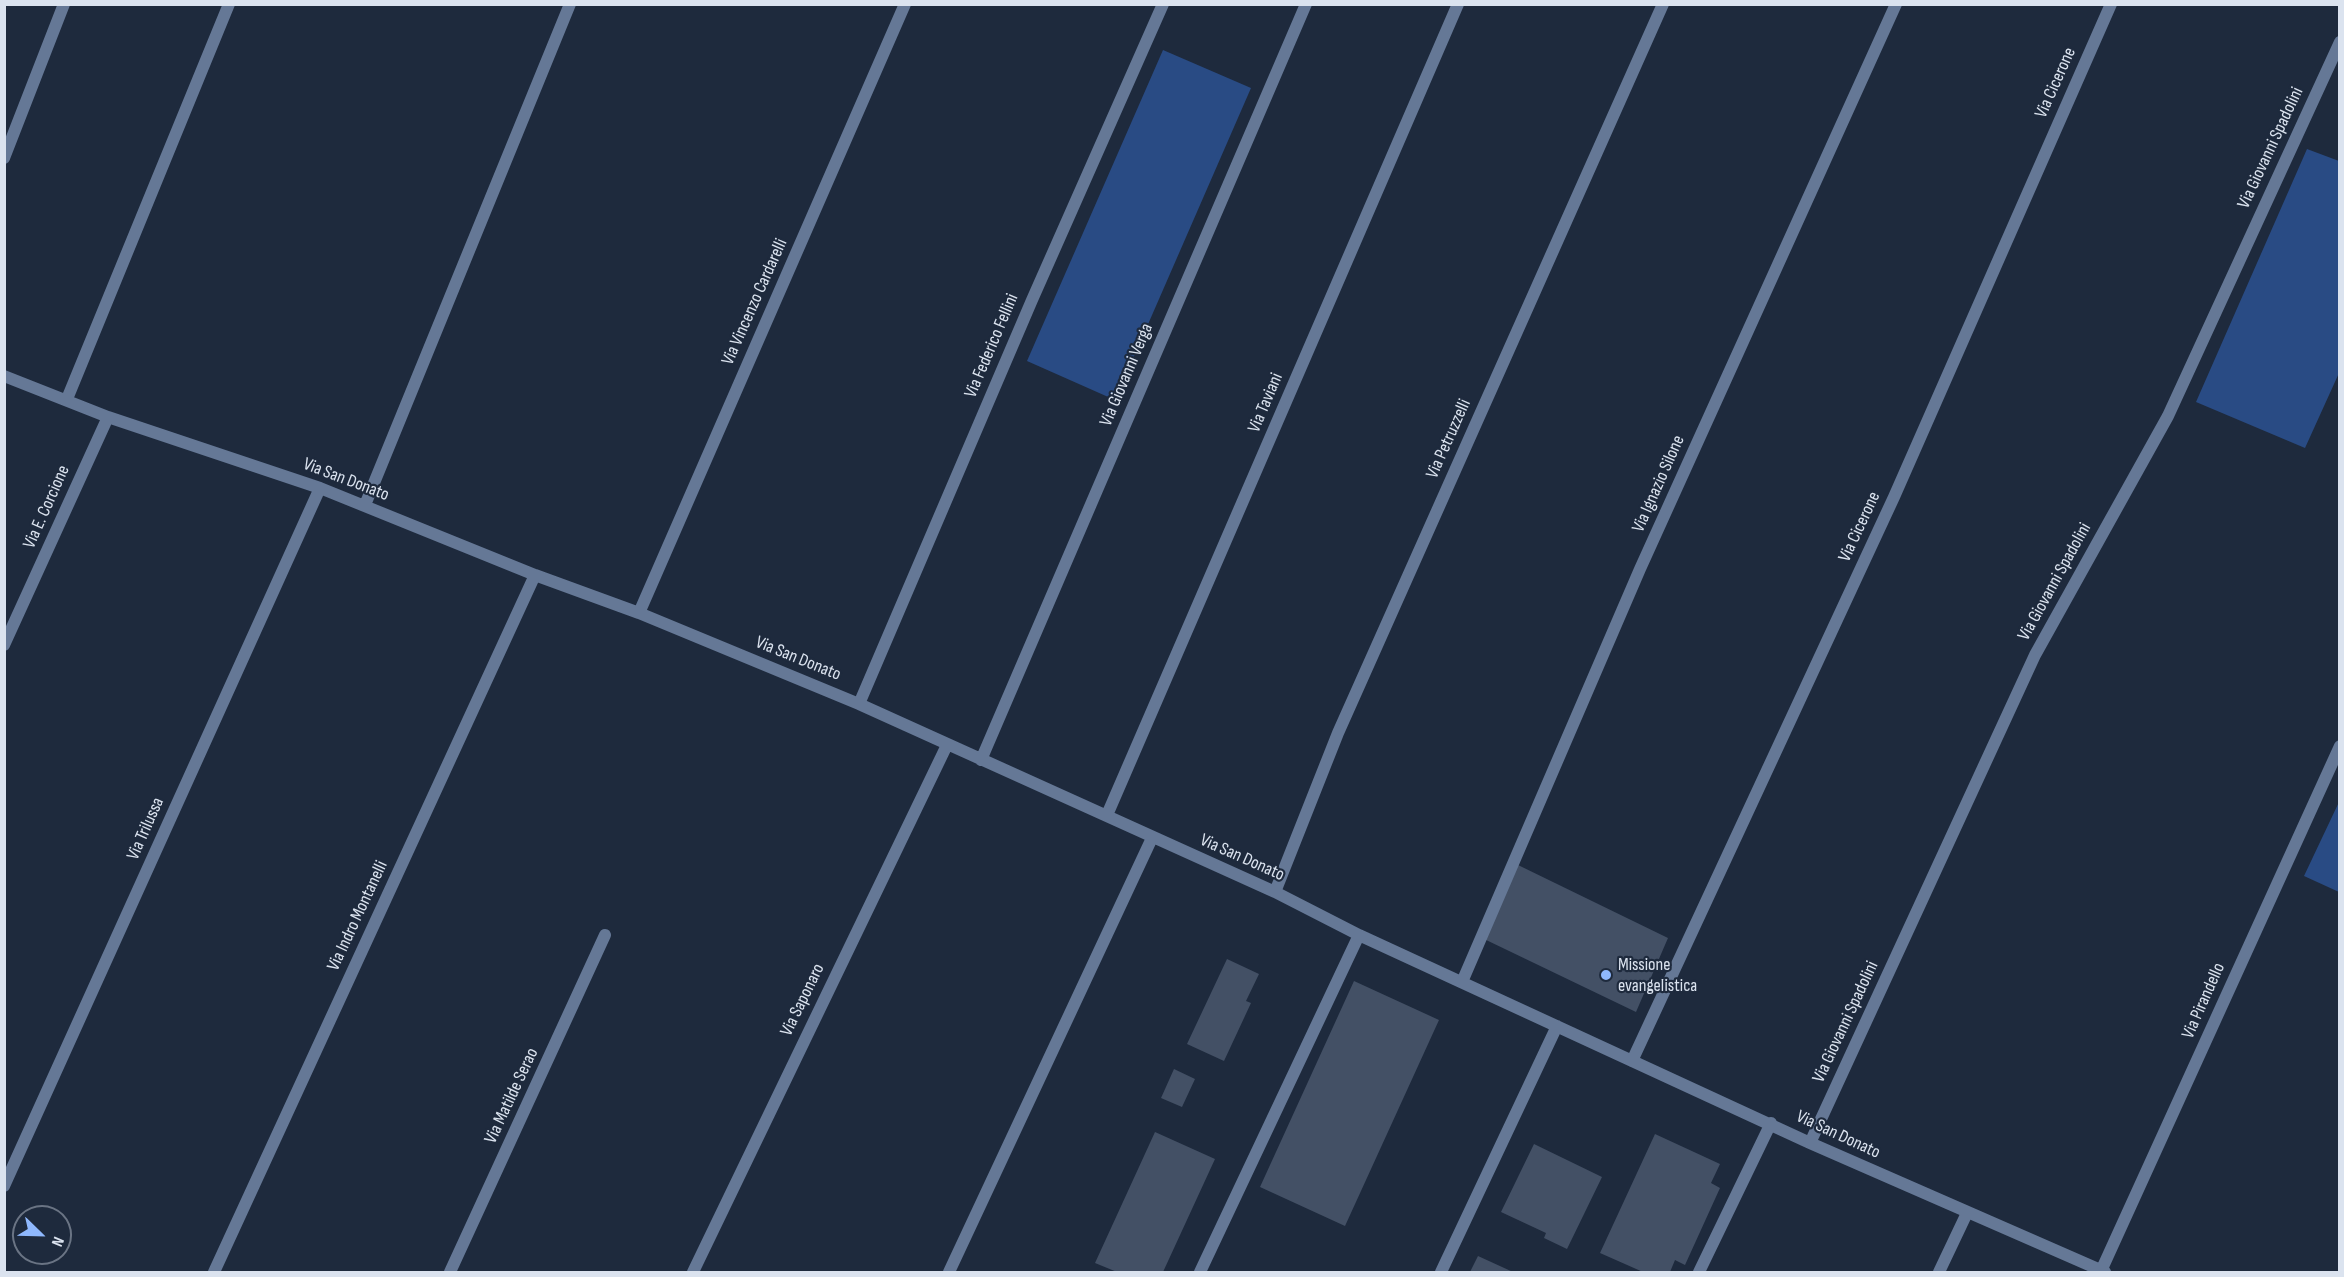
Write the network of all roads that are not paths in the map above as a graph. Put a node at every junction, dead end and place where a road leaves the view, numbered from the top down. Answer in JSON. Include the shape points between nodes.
{"nodes":[{"id":1,"x":64,"y":4,"type":"edge"},
{"id":2,"x":229,"y":4,"type":"edge"},
{"id":3,"x":570,"y":4,"type":"edge"},
{"id":4,"x":905,"y":4,"type":"edge"},
{"id":5,"x":1163,"y":4,"type":"edge"},
{"id":6,"x":1306,"y":4,"type":"edge"},
{"id":7,"x":1458,"y":4,"type":"edge"},
{"id":8,"x":1664,"y":4,"type":"edge"},
{"id":9,"x":1896,"y":4,"type":"edge"},
{"id":10,"x":2111,"y":4,"type":"edge"},
{"id":11,"x":2340,"y":42,"type":"edge"},
{"id":12,"x":4,"y":158,"type":"edge"},
{"id":13,"x":4,"y":376,"type":"edge"},
{"id":14,"x":67,"y":399,"type":"junction"},
{"id":15,"x":108,"y":417,"type":"junction"},
{"id":16,"x":320,"y":488,"type":"junction"},
{"id":17,"x":364,"y":505,"type":"junction"},
{"id":18,"x":535,"y":575,"type":"junction"},
{"id":19,"x":639,"y":613,"type":"junction"},
{"id":20,"x":4,"y":645,"type":"edge"},
{"id":21,"x":859,"y":704,"type":"junction"},
{"id":22,"x":947,"y":745,"type":"junction"},
{"id":23,"x":2340,"y":746,"type":"edge"},
{"id":24,"x":981,"y":760,"type":"junction"},
{"id":25,"x":1107,"y":815,"type":"junction"},
{"id":26,"x":1152,"y":838,"type":"junction"},
{"id":27,"x":1275,"y":892,"type":"junction"},
{"id":28,"x":605,"y":935,"type":"dead end"},
{"id":29,"x":1359,"y":935,"type":"junction"},
{"id":30,"x":1462,"y":982,"type":"junction"},
{"id":31,"x":1557,"y":1026,"type":"junction"},
{"id":32,"x":1632,"y":1060,"type":"junction"},
{"id":33,"x":1771,"y":1123,"type":"junction"},
{"id":34,"x":1810,"y":1143,"type":"junction"},
{"id":35,"x":4,"y":1186,"type":"edge"},
{"id":36,"x":1967,"y":1213,"type":"junction"},
{"id":37,"x":214,"y":1272,"type":"edge"},
{"id":38,"x":450,"y":1272,"type":"edge"},
{"id":39,"x":693,"y":1272,"type":"edge"},
{"id":40,"x":949,"y":1272,"type":"edge"},
{"id":41,"x":1200,"y":1272,"type":"edge"},
{"id":42,"x":1441,"y":1272,"type":"edge"},
{"id":43,"x":1699,"y":1272,"type":"edge"},
{"id":44,"x":1939,"y":1272,"type":"edge"},
{"id":45,"x":2103,"y":1272,"type":"edge"}],
"edges":[{"from":1,"to":12,"type":"street"},
{"from":2,"to":14,"type":"street"},
{"from":3,"to":17,"type":"street"},
{"from":4,"to":19,"type":"street","name":"Via Vincenzo Cardarelli"},
{"from":5,"to":21,"type":"street","name":"Via Federico Fellini"},
{"from":6,"to":24,"type":"street","name":"Via Giovanni Verga"},
{"from":7,"to":25,"type":"street","name":"Via Taviani"},
{"from":8,"to":27,"type":"street","name":"Via Petruzzelli","via":[[1338,733]]},
{"from":9,"to":30,"type":"street","name":"Via Ignazio Silone","via":[[1640,569]]},
{"from":10,"to":32,"type":"street","name":"Via Cicerone","via":[[1894,497]]},
{"from":11,"to":34,"type":"street","name":"Via Giovanni Spadolini","via":[[2168,416],[2035,655]]},
{"from":13,"to":14,"type":"street","name":"Via San Donato"},
{"from":14,"to":15,"type":"street","name":"Via San Donato"},
{"from":15,"to":16,"type":"street","name":"Via San Donato"},
{"from":15,"to":20,"type":"street","name":"Via E. Corcione"},
{"from":16,"to":17,"type":"street","name":"Via San Donato"},
{"from":16,"to":35,"type":"street","name":"Via Trilussa"},
{"from":17,"to":18,"type":"street","name":"Via San Donato"},
{"from":18,"to":19,"type":"street","name":"Via San Donato"},
{"from":18,"to":37,"type":"street","name":"Via Indro Montanelli"},
{"from":19,"to":21,"type":"street","name":"Via San Donato"},
{"from":21,"to":22,"type":"street","name":"Via San Donato"},
{"from":22,"to":24,"type":"street","name":"Via San Donato"},
{"from":22,"to":39,"type":"street","name":"Via Saponaro"},
{"from":23,"to":45,"type":"street","name":"Via Pirandello"},
{"from":24,"to":25,"type":"street","name":"Via San Donato"},
{"from":25,"to":26,"type":"street","name":"Via San Donato"},
{"from":26,"to":27,"type":"street","name":"Via San Donato"},
{"from":26,"to":40,"type":"street"},
{"from":27,"to":29,"type":"street","name":"Via San Donato"},
{"from":28,"to":38,"type":"street","name":"Via Matilde Serao"},
{"from":29,"to":30,"type":"street","name":"Via San Donato"},
{"from":29,"to":41,"type":"street"},
{"from":30,"to":31,"type":"street","name":"Via San Donato"},
{"from":31,"to":32,"type":"street","name":"Via San Donato"},
{"from":31,"to":42,"type":"street"},
{"from":32,"to":33,"type":"street","name":"Via San Donato"},
{"from":33,"to":34,"type":"street","name":"Via San Donato"},
{"from":33,"to":43,"type":"street"},
{"from":34,"to":36,"type":"street","name":"Via San Donato"},
{"from":36,"to":44,"type":"street"},
{"from":36,"to":45,"type":"street","name":"Via San Donato"}]}
